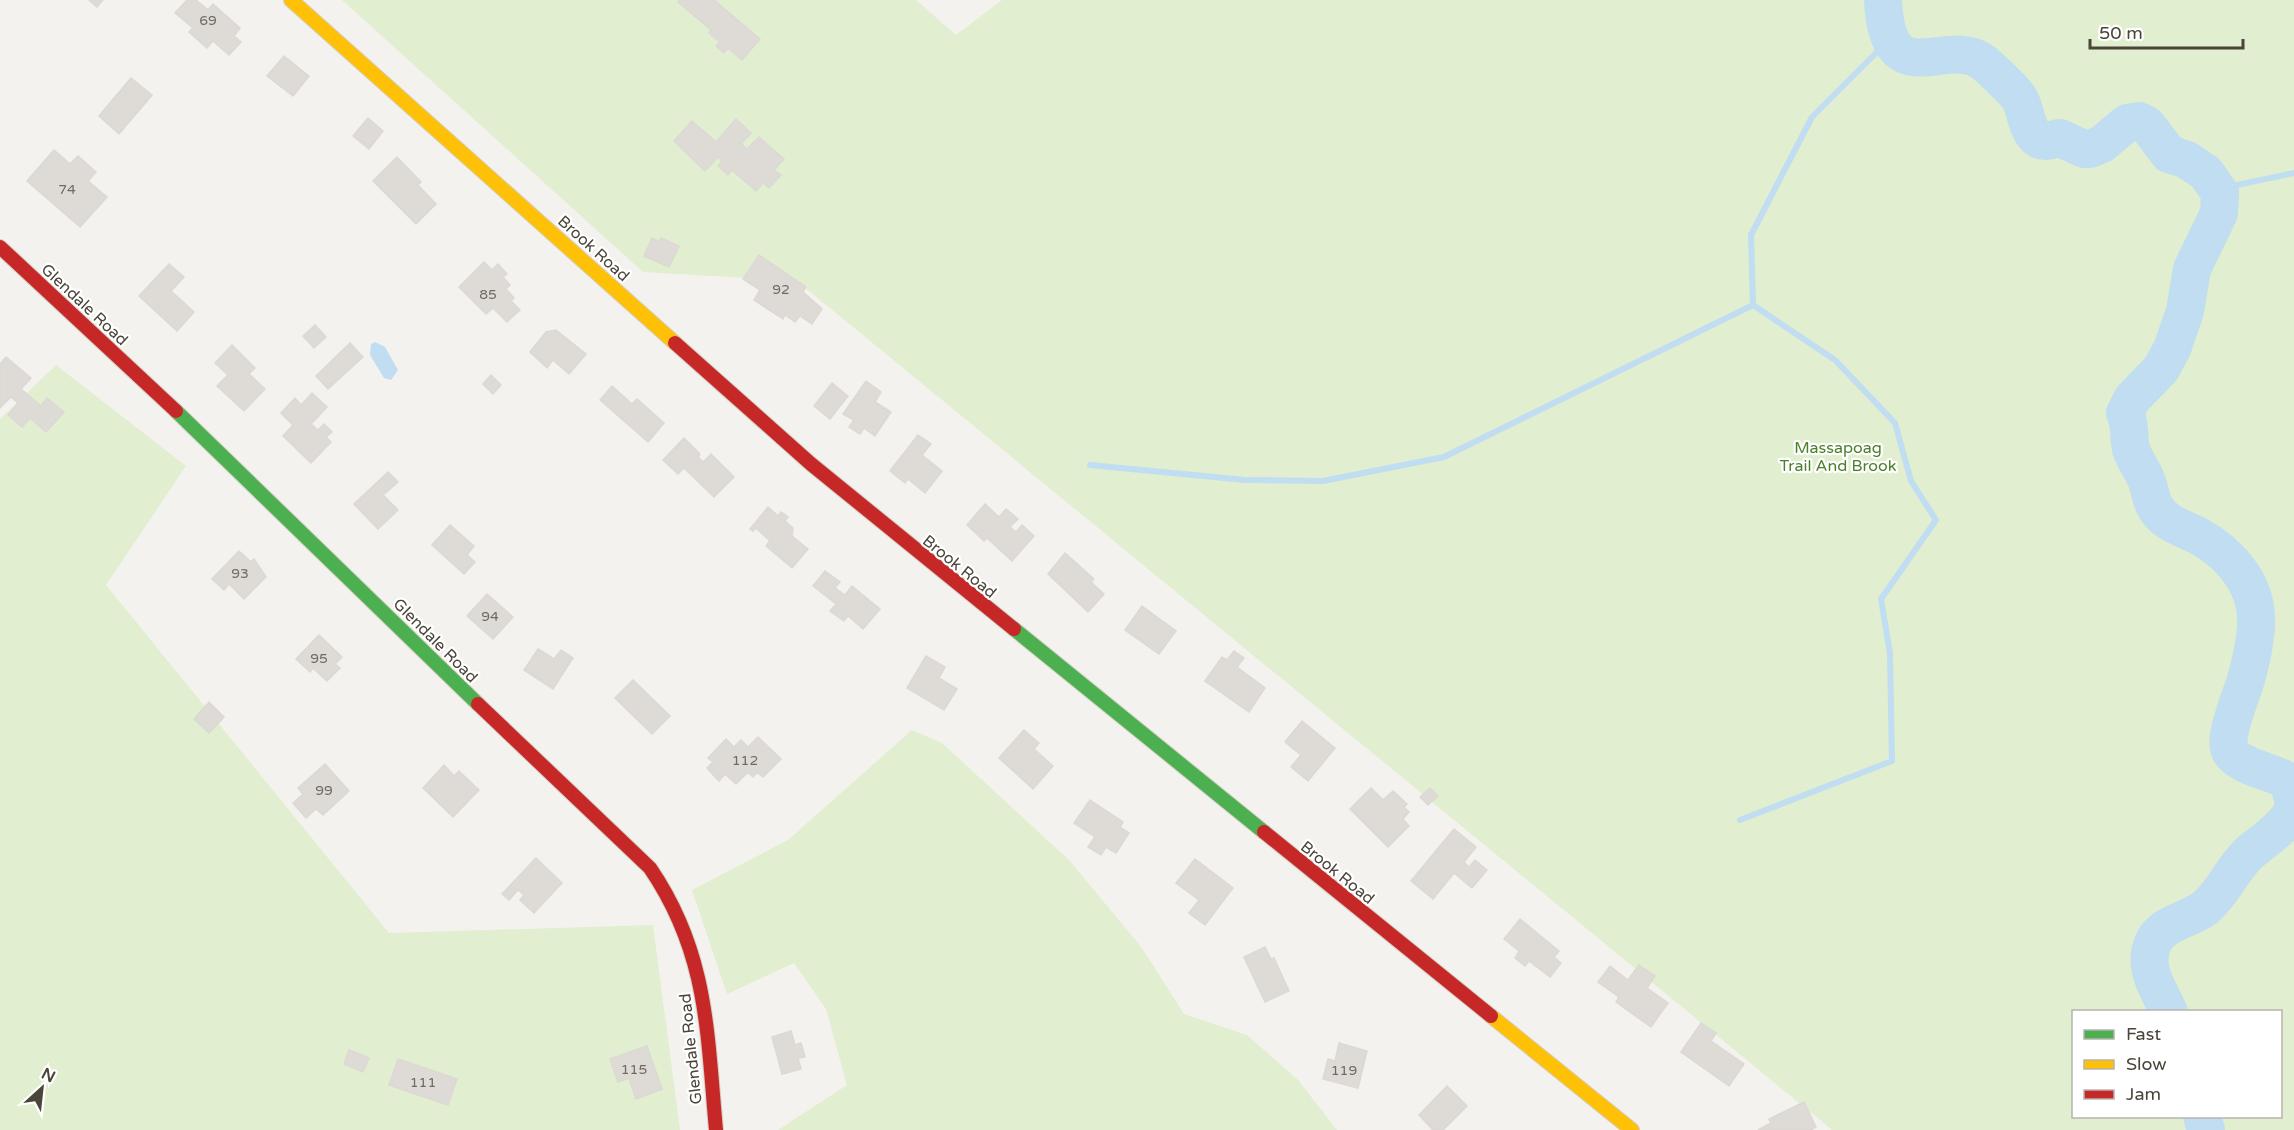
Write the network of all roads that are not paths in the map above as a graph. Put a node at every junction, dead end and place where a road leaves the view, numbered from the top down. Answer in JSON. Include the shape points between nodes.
{"nodes":[{"id":1,"x":291,"y":0,"type":"edge"},
{"id":2,"x":0,"y":247,"type":"edge"},
{"id":3,"x":716,"y":1130,"type":"edge"},
{"id":4,"x":1632,"y":1130,"type":"edge"}],
"edges":[{"from":1,"to":4,"type":"street","name":"Brook Road","via":[[811,464]]},
{"from":2,"to":3,"type":"street","name":"Glendale Road","via":[[240,471],[665,886],[685,925],[698,965]]}]}
